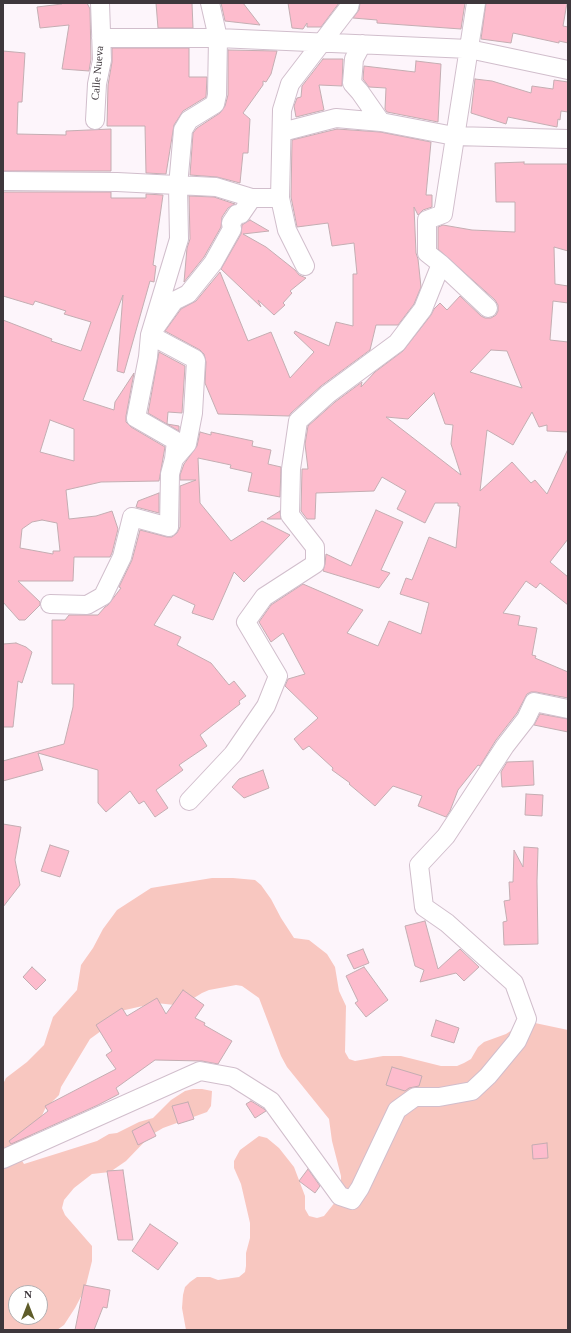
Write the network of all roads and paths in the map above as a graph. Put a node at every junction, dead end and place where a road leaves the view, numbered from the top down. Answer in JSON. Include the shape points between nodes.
{"nodes":[{"id":1,"x":100,"y":3,"type":"edge"},
{"id":2,"x":210,"y":3,"type":"edge"},
{"id":3,"x":350,"y":3,"type":"edge"},
{"id":4,"x":476,"y":3,"type":"edge"},
{"id":5,"x":101,"y":38,"type":"junction"},
{"id":6,"x":218,"y":38,"type":"junction"},
{"id":7,"x":322,"y":42,"type":"junction"},
{"id":8,"x":362,"y":44,"type":"junction"},
{"id":9,"x":469,"y":49,"type":"junction"},
{"id":10,"x":568,"y":70,"type":"edge"},
{"id":11,"x":95,"y":120,"type":"dead end"},
{"id":12,"x":381,"y":122,"type":"junction"},
{"id":13,"x":282,"y":132,"type":"junction"},
{"id":14,"x":454,"y":136,"type":"junction"},
{"id":15,"x":568,"y":139,"type":"edge"},
{"id":16,"x":3,"y":181,"type":"edge"},
{"id":17,"x":178,"y":186,"type":"junction"},
{"id":18,"x":252,"y":198,"type":"junction"},
{"id":19,"x":280,"y":198,"type":"junction"},
{"id":20,"x":440,"y":264,"type":"junction"},
{"id":21,"x":304,"y":266,"type":"dead end"},
{"id":22,"x":488,"y":308,"type":"dead end"},
{"id":23,"x":150,"y":335,"type":"junction"},
{"id":24,"x":174,"y":459,"type":"junction"},
{"id":25,"x":50,"y":604,"type":"dead end"},
{"id":26,"x":568,"y":709,"type":"edge"},
{"id":27,"x":189,"y":801,"type":"dead end"},
{"id":28,"x":3,"y":1159,"type":"edge"}],
"edges":[{"from":1,"to":5,"type":"street","name":"Calle Nueva"},
{"from":2,"to":6,"type":"street"},
{"from":3,"to":7,"type":"street"},
{"from":4,"to":9,"type":"street"},
{"from":5,"to":6,"type":"street"},
{"from":5,"to":11,"type":"street","name":"Calle Nueva","via":[[102,60],[97,84]]},
{"from":6,"to":7,"type":"street"},
{"from":6,"to":17,"type":"street","via":[[215,104],[189,120],[183,130]]},
{"from":7,"to":8,"type":"street"},
{"from":7,"to":13,"type":"street","via":[[290,84],[282,110]]},
{"from":8,"to":9,"type":"street"},
{"from":8,"to":12,"type":"street","via":[[354,59],[352,83]]},
{"from":9,"to":10,"type":"street"},
{"from":9,"to":14,"type":"street"},
{"from":12,"to":13,"type":"street","via":[[336,118]]},
{"from":12,"to":14,"type":"street"},
{"from":13,"to":19,"type":"street"},
{"from":14,"to":15,"type":"street"},
{"from":14,"to":20,"type":"street","via":[[443,214],[428,220],[427,253]]},
{"from":16,"to":17,"type":"street","via":[[117,182]]},
{"from":17,"to":18,"type":"street","via":[[216,187]]},
{"from":17,"to":23,"type":"street","via":[[179,239]]},
{"from":18,"to":19,"type":"street"},
{"from":18,"to":23,"type":"street","via":[[241,214],[234,218],[231,223],[232,229],[213,262],[188,294],[174,301]]},
{"from":19,"to":21,"type":"street","via":[[287,230]]},
{"from":20,"to":22,"type":"street"},
{"from":20,"to":27,"type":"street","via":[[423,309],[396,343],[328,394],[298,422],[291,469],[290,515],[316,547],[315,564],[264,597],[246,622],[278,676],[266,706],[233,754]]},
{"from":23,"to":24,"type":"street","via":[[136,418],[176,441]]},
{"from":23,"to":24,"type":"street","via":[[196,361],[193,414],[187,444]]},
{"from":24,"to":25,"type":"street","via":[[170,474],[169,527],[132,517],[122,557],[103,596],[87,605]]},
{"from":26,"to":28,"type":"street","via":[[534,702],[526,719],[505,746],[446,836],[419,865],[424,907],[447,923],[514,983],[527,1019],[517,1042],[472,1092],[439,1097],[415,1097],[397,1110],[352,1200],[340,1196],[272,1101],[233,1077],[200,1071]]}]}
